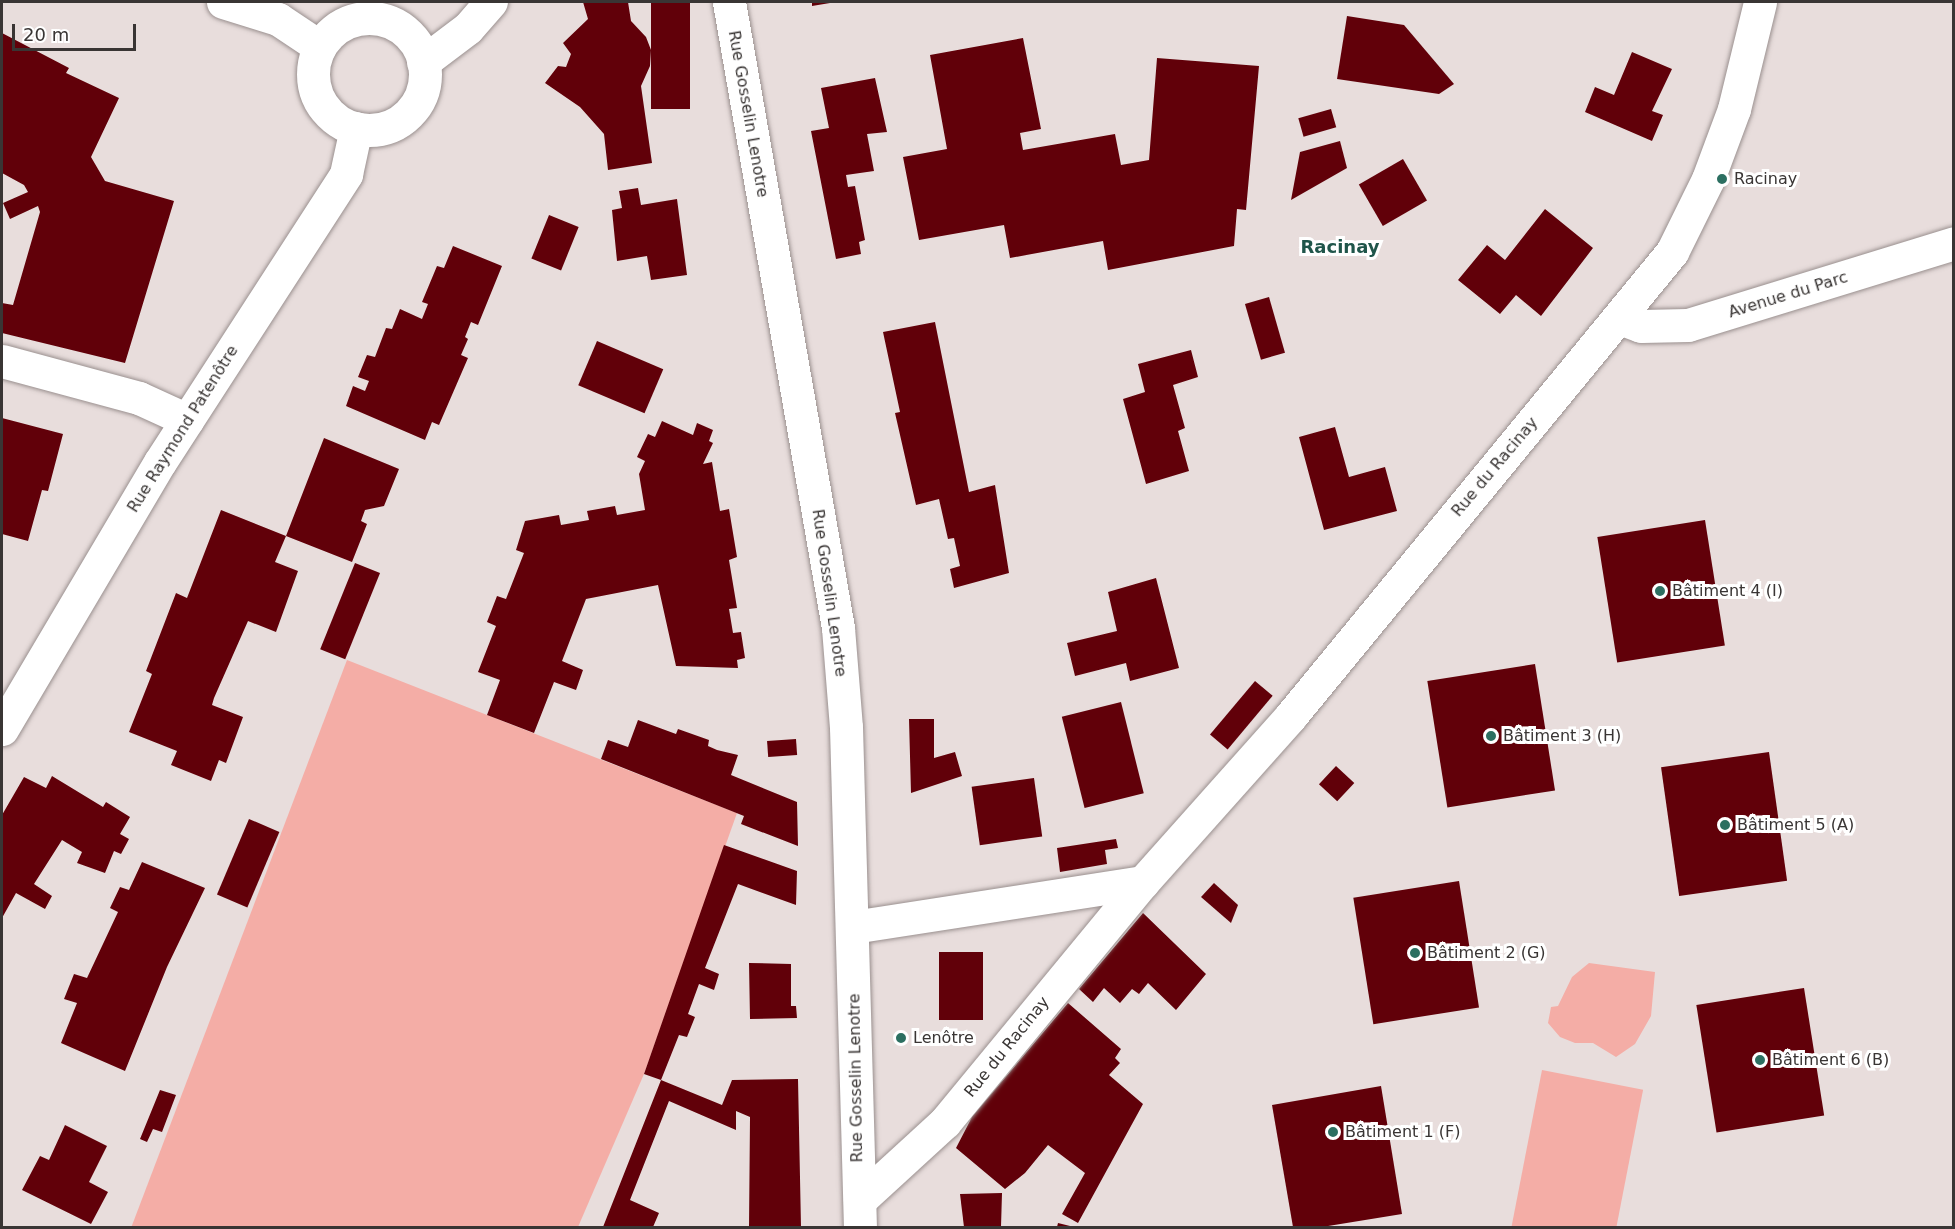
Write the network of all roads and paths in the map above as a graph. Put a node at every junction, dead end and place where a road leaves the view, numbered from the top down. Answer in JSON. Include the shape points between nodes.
{"nodes":[{"id":1,"x":223,"y":2,"type":"edge"},
{"id":2,"x":491,"y":2,"type":"edge"},
{"id":3,"x":729,"y":2,"type":"edge"},
{"id":4,"x":1760,"y":2,"type":"edge"},
{"id":5,"x":390,"y":10,"type":"edge"},
{"id":6,"x":320,"y":47,"type":"junction"},
{"id":7,"x":423,"y":62,"type":"junction"},
{"id":8,"x":356,"y":128,"type":"junction"},
{"id":9,"x":1953,"y":243,"type":"edge"},
{"id":10,"x":1620,"y":318,"type":"junction"},
{"id":11,"x":2,"y":361,"type":"edge"},
{"id":12,"x":187,"y":420,"type":"junction"},
{"id":13,"x":2,"y":729,"type":"edge"},
{"id":14,"x":1143,"y":882,"type":"junction"},
{"id":15,"x":853,"y":927,"type":"junction"},
{"id":16,"x":860,"y":1214,"type":"edge"}],
"edges":[{"from":1,"to":6,"type":"street","via":[[278,19]]},
{"from":2,"to":7,"type":"street","via":[[468,28]]},
{"from":3,"to":15,"type":"street","name":"Rue Gosselin Lenotre","via":[[838,628],[846,727]]},
{"from":4,"to":10,"type":"street","name":"Rue du Racinay","via":[[1734,109],[1708,179],[1672,252]]},
{"from":5,"to":6,"type":"street","via":[[346,22]]},
{"from":5,"to":7,"type":"street"},
{"from":6,"to":8,"type":"street","via":[[312,73],[316,92],[324,108]]},
{"from":7,"to":8,"type":"street","via":[[424,78],[413,107],[388,126]]},
{"from":8,"to":12,"type":"street","name":"Rue Raymond Patenôtre","via":[[346,174]]},
{"from":9,"to":10,"type":"street","name":"Avenue du Parc","via":[[1688,325],[1641,326]]},
{"from":10,"to":14,"type":"street","name":"Rue du Racinay","via":[[1290,717]]},
{"from":11,"to":12,"type":"street","via":[[139,398]]},
{"from":12,"to":13,"type":"street","name":"Rue Raymond Patenôtre"},
{"from":14,"to":15,"type":"street"},
{"from":14,"to":16,"type":"street","name":"Rue du Racinay","via":[[945,1122]]},
{"from":15,"to":16,"type":"street","name":"Rue Gosselin Lenotre"}]}
